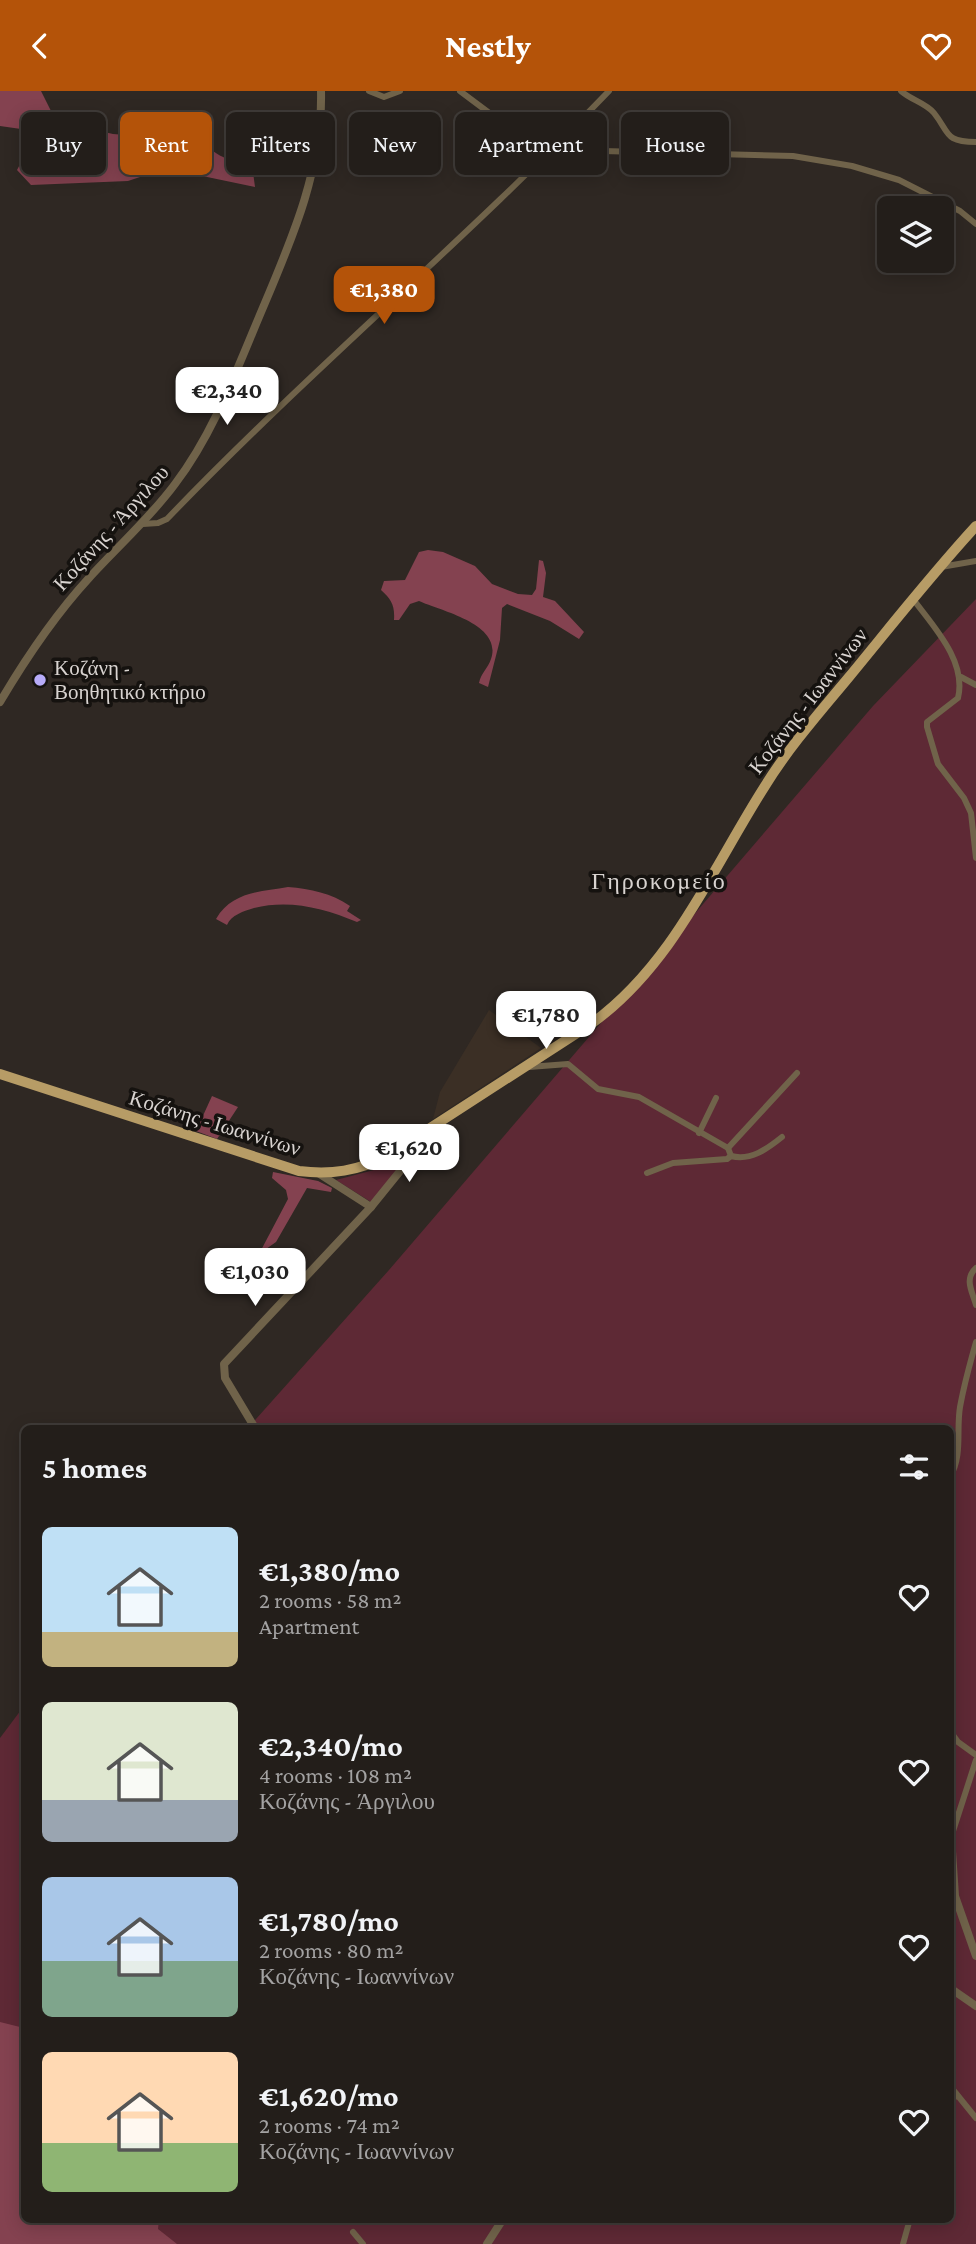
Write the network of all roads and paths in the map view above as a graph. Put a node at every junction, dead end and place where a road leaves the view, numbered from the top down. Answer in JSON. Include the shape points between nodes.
{"nodes":[{"id":1,"x":321,"y":91,"type":"edge"},
{"id":2,"x":369,"y":91,"type":"edge"},
{"id":3,"x":400,"y":91,"type":"edge"},
{"id":4,"x":460,"y":91,"type":"edge"},
{"id":5,"x":609,"y":91,"type":"edge"},
{"id":6,"x":901,"y":91,"type":"edge"},
{"id":7,"x":488,"y":112,"type":"edge"},
{"id":8,"x":588,"y":112,"type":"edge"},
{"id":9,"x":976,"y":142,"type":"edge"},
{"id":10,"x":607,"y":150,"type":"edge"},
{"id":11,"x":524,"y":175,"type":"edge"},
{"id":12,"x":976,"y":224,"type":"edge"},
{"id":13,"x":143,"y":524,"type":"junction"},
{"id":14,"x":976,"y":526,"type":"edge"},
{"id":15,"x":976,"y":561,"type":"edge"},
{"id":16,"x":939,"y":567,"type":"junction"},
{"id":17,"x":912,"y":599,"type":"junction"},
{"id":18,"x":961,"y":677,"type":"junction"},
{"id":19,"x":976,"y":685,"type":"edge"},
{"id":20,"x":0,"y":702,"type":"edge"},
{"id":21,"x":976,"y":858,"type":"edge"},
{"id":22,"x":524,"y":1067,"type":"junction"},
{"id":23,"x":797,"y":1073,"type":"dead end"},
{"id":24,"x":0,"y":1074,"type":"edge"},
{"id":25,"x":716,"y":1098,"type":"dead end"},
{"id":26,"x":440,"y":1122,"type":"junction"},
{"id":27,"x":699,"y":1133,"type":"junction"},
{"id":28,"x":782,"y":1137,"type":"dead end"},
{"id":29,"x":728,"y":1148,"type":"junction"},
{"id":30,"x":731,"y":1156,"type":"junction"},
{"id":31,"x":318,"y":1173,"type":"junction"},
{"id":32,"x":647,"y":1173,"type":"dead end"},
{"id":33,"x":371,"y":1207,"type":"junction"},
{"id":34,"x":976,"y":1268,"type":"edge"},
{"id":35,"x":976,"y":1305,"type":"edge"},
{"id":36,"x":976,"y":1342,"type":"edge"},
{"id":37,"x":253,"y":1425,"type":"edge"},
{"id":38,"x":954,"y":1470,"type":"edge"},
{"id":39,"x":954,"y":1736,"type":"edge"},
{"id":40,"x":976,"y":1757,"type":"edge"},
{"id":41,"x":954,"y":1828,"type":"edge"},
{"id":42,"x":954,"y":1887,"type":"edge"},
{"id":43,"x":976,"y":1956,"type":"edge"},
{"id":44,"x":954,"y":1991,"type":"edge"},
{"id":45,"x":976,"y":2006,"type":"edge"},
{"id":46,"x":954,"y":2091,"type":"edge"},
{"id":47,"x":956,"y":2094,"type":"junction"},
{"id":48,"x":954,"y":2098,"type":"edge"},
{"id":49,"x":976,"y":2118,"type":"edge"},
{"id":50,"x":500,"y":2223,"type":"edge"},
{"id":51,"x":909,"y":2223,"type":"edge"},
{"id":52,"x":353,"y":2232,"type":"dead end"},
{"id":53,"x":363,"y":2244,"type":"edge"},
{"id":54,"x":487,"y":2244,"type":"edge"},
{"id":55,"x":903,"y":2244,"type":"edge"}],
"edges":[{"from":1,"to":13,"type":"street","name":"Κοζάνης - Άργιλου","via":[[321,124],[311,179],[271,287],[210,428],[182,475]]},
{"from":2,"to":3,"type":"street","via":[[384,97]]},
{"from":4,"to":7,"type":"street"},
{"from":5,"to":8,"type":"street"},
{"from":6,"to":9,"type":"street","via":[[932,111],[954,140]]},
{"from":10,"to":12,"type":"street","via":[[722,152],[832,161],[899,180]]},
{"from":11,"to":13,"type":"street","via":[[167,519]]},
{"from":13,"to":20,"type":"street","name":"Κοζάνης - Άργιλου","via":[[59,613]]},
{"from":14,"to":16,"type":"main road","name":"Κοζάνης - Ιωαννίνων"},
{"from":15,"to":16,"type":"street"},
{"from":16,"to":17,"type":"main road","name":"Κοζάνης - Ιωαννίνων"},
{"from":17,"to":18,"type":"street","via":[[948,649]]},
{"from":17,"to":22,"type":"main road","name":"Κοζάνης - Ιωαννίνων","via":[[789,750],[654,965],[606,1013]]},
{"from":18,"to":19,"type":"street"},
{"from":18,"to":21,"type":"street","via":[[958,698],[927,722],[927,727],[938,764],[971,813]]},
{"from":22,"to":26,"type":"main road","name":"Κοζάνης - Ιωαννίνων"},
{"from":22,"to":27,"type":"street","via":[[568,1064],[598,1089],[639,1097]]},
{"from":23,"to":29,"type":"street"},
{"from":24,"to":31,"type":"main road","name":"Κοζάνης - Ιωαννίνων","via":[[262,1160]]},
{"from":25,"to":27,"type":"street"},
{"from":26,"to":31,"type":"main road","name":"Κοζάνης - Ιωαννίνων","via":[[371,1164]]},
{"from":26,"to":33,"type":"street"},
{"from":27,"to":29,"type":"street"},
{"from":28,"to":30,"type":"street","via":[[761,1152],[743,1158]]},
{"from":29,"to":30,"type":"street"},
{"from":30,"to":32,"type":"street","via":[[673,1163]]},
{"from":31,"to":33,"type":"street"},
{"from":33,"to":37,"type":"street","via":[[224,1364],[225,1378]]},
{"from":34,"to":35,"type":"street","via":[[969,1277]]},
{"from":36,"to":38,"type":"street","via":[[960,1410],[960,1447]]},
{"from":39,"to":40,"type":"street"},
{"from":40,"to":41,"type":"street"},
{"from":42,"to":43,"type":"street"},
{"from":44,"to":45,"type":"street"},
{"from":46,"to":47,"type":"street"},
{"from":47,"to":48,"type":"street"},
{"from":47,"to":49,"type":"street"},
{"from":50,"to":54,"type":"street"},
{"from":51,"to":55,"type":"street"},
{"from":52,"to":53,"type":"street"}]}
